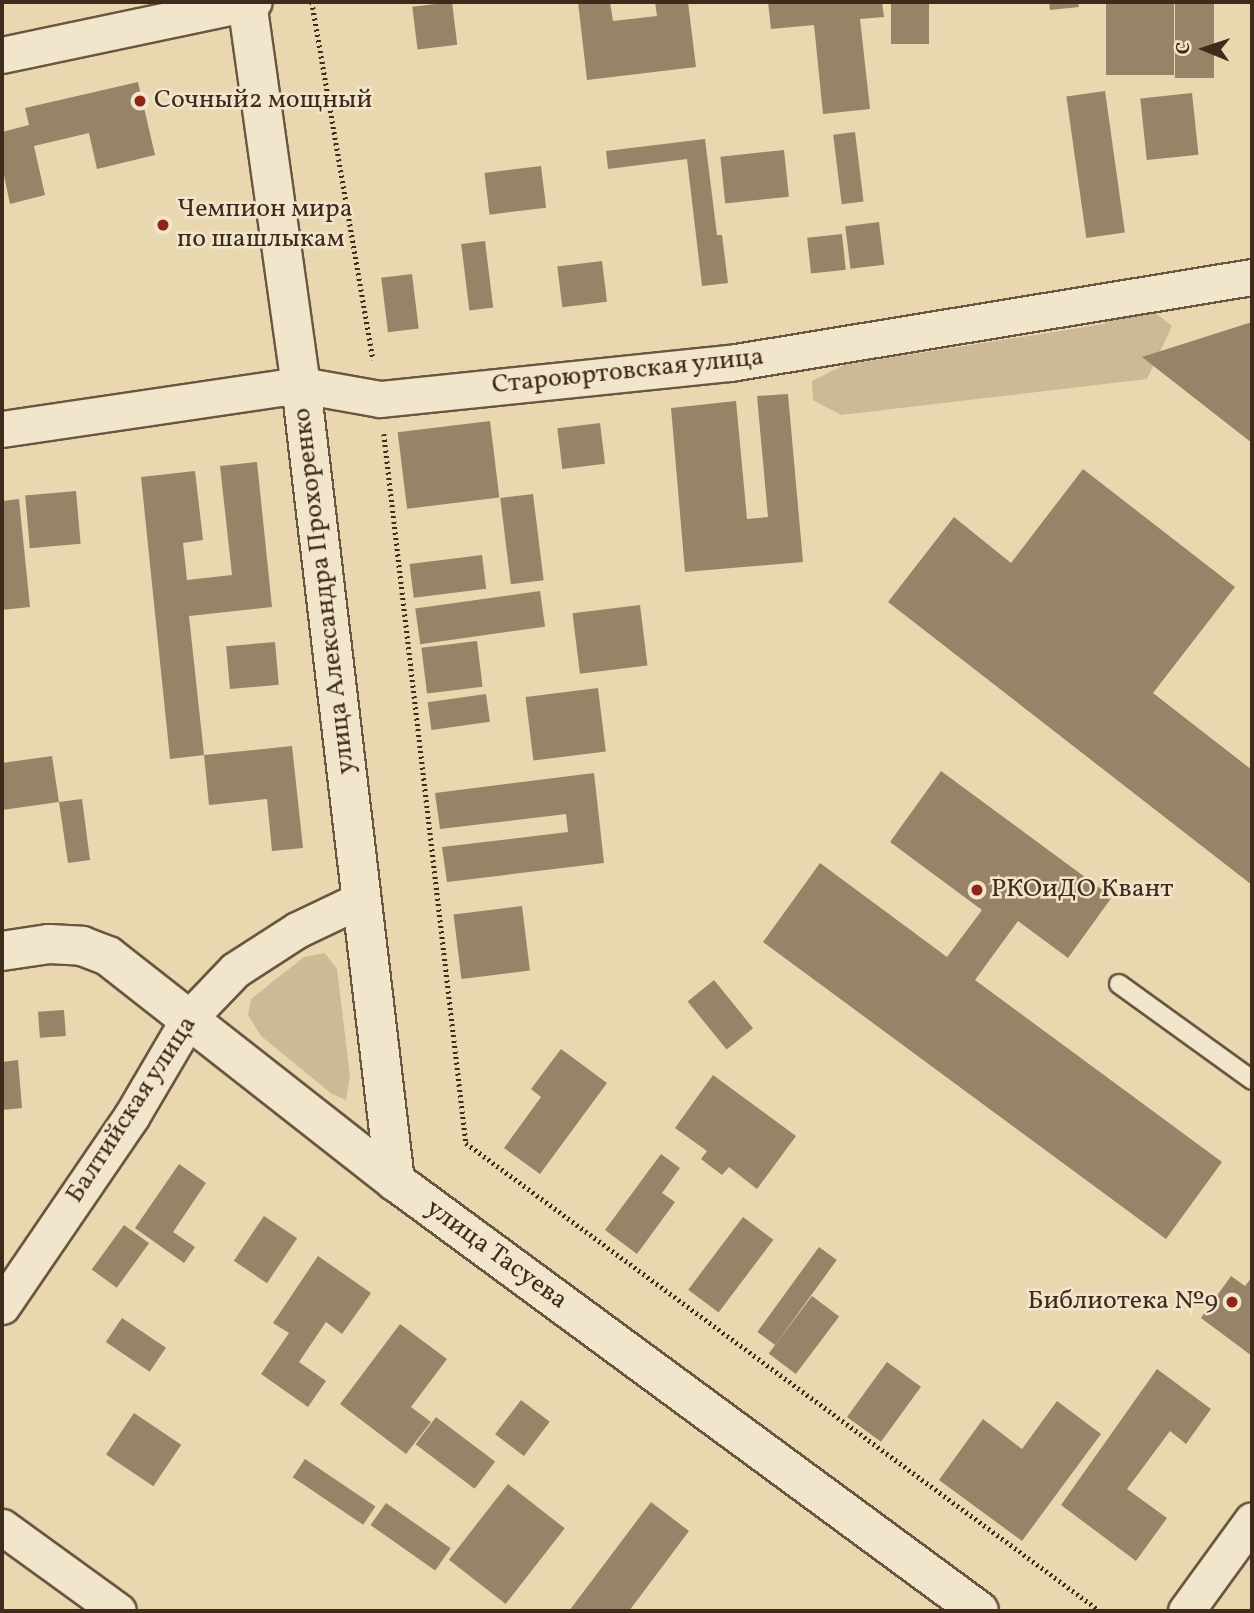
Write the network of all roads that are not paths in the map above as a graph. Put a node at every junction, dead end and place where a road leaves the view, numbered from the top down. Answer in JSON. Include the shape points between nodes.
{"nodes":[{"id":1,"x":249,"y":2,"type":"edge"},
{"id":2,"x":2,"y":55,"type":"edge"},
{"id":3,"x":1252,"y":277,"type":"edge"},
{"id":4,"x":301,"y":385,"type":"junction"},
{"id":5,"x":2,"y":429,"type":"edge"},
{"id":6,"x":362,"y":899,"type":"junction"},
{"id":7,"x":2,"y":951,"type":"edge"},
{"id":8,"x":1119,"y":984,"type":"dead end"},
{"id":9,"x":188,"y":1018,"type":"junction"},
{"id":10,"x":1252,"y":1080,"type":"edge"},
{"id":11,"x":395,"y":1181,"type":"junction"},
{"id":12,"x":2,"y":1306,"type":"edge"},
{"id":13,"x":1252,"y":1520,"type":"edge"},
{"id":14,"x":2,"y":1527,"type":"edge"},
{"id":15,"x":118,"y":1611,"type":"edge"},
{"id":16,"x":979,"y":1611,"type":"edge"},
{"id":17,"x":1186,"y":1611,"type":"edge"}],
"edges":[{"from":1,"to":2,"type":"street"},
{"from":1,"to":4,"type":"street","name":"улица Александра Прохоренко"},
{"from":3,"to":4,"type":"street","name":"Староюртовская улица","via":[[730,363],[380,399]]},
{"from":4,"to":5,"type":"street","name":"Староюртовская улица"},
{"from":4,"to":6,"type":"street","name":"улица Александра Прохоренко"},
{"from":6,"to":9,"type":"street","name":"Балтийская улица","via":[[297,930],[235,970]]},
{"from":6,"to":11,"type":"street","name":"улица Александра Прохоренко"},
{"from":7,"to":9,"type":"street","name":"улица Тасуева","via":[[49,944],[82,946],[108,956]]},
{"from":8,"to":10,"type":"lane"},
{"from":9,"to":11,"type":"street","name":"улица Тасуева"},
{"from":9,"to":12,"type":"street","name":"Балтийская улица","via":[[131,1117]]},
{"from":11,"to":16,"type":"street","name":"улица Тасуева"},
{"from":13,"to":17,"type":"street"},
{"from":14,"to":15,"type":"street"}]}
